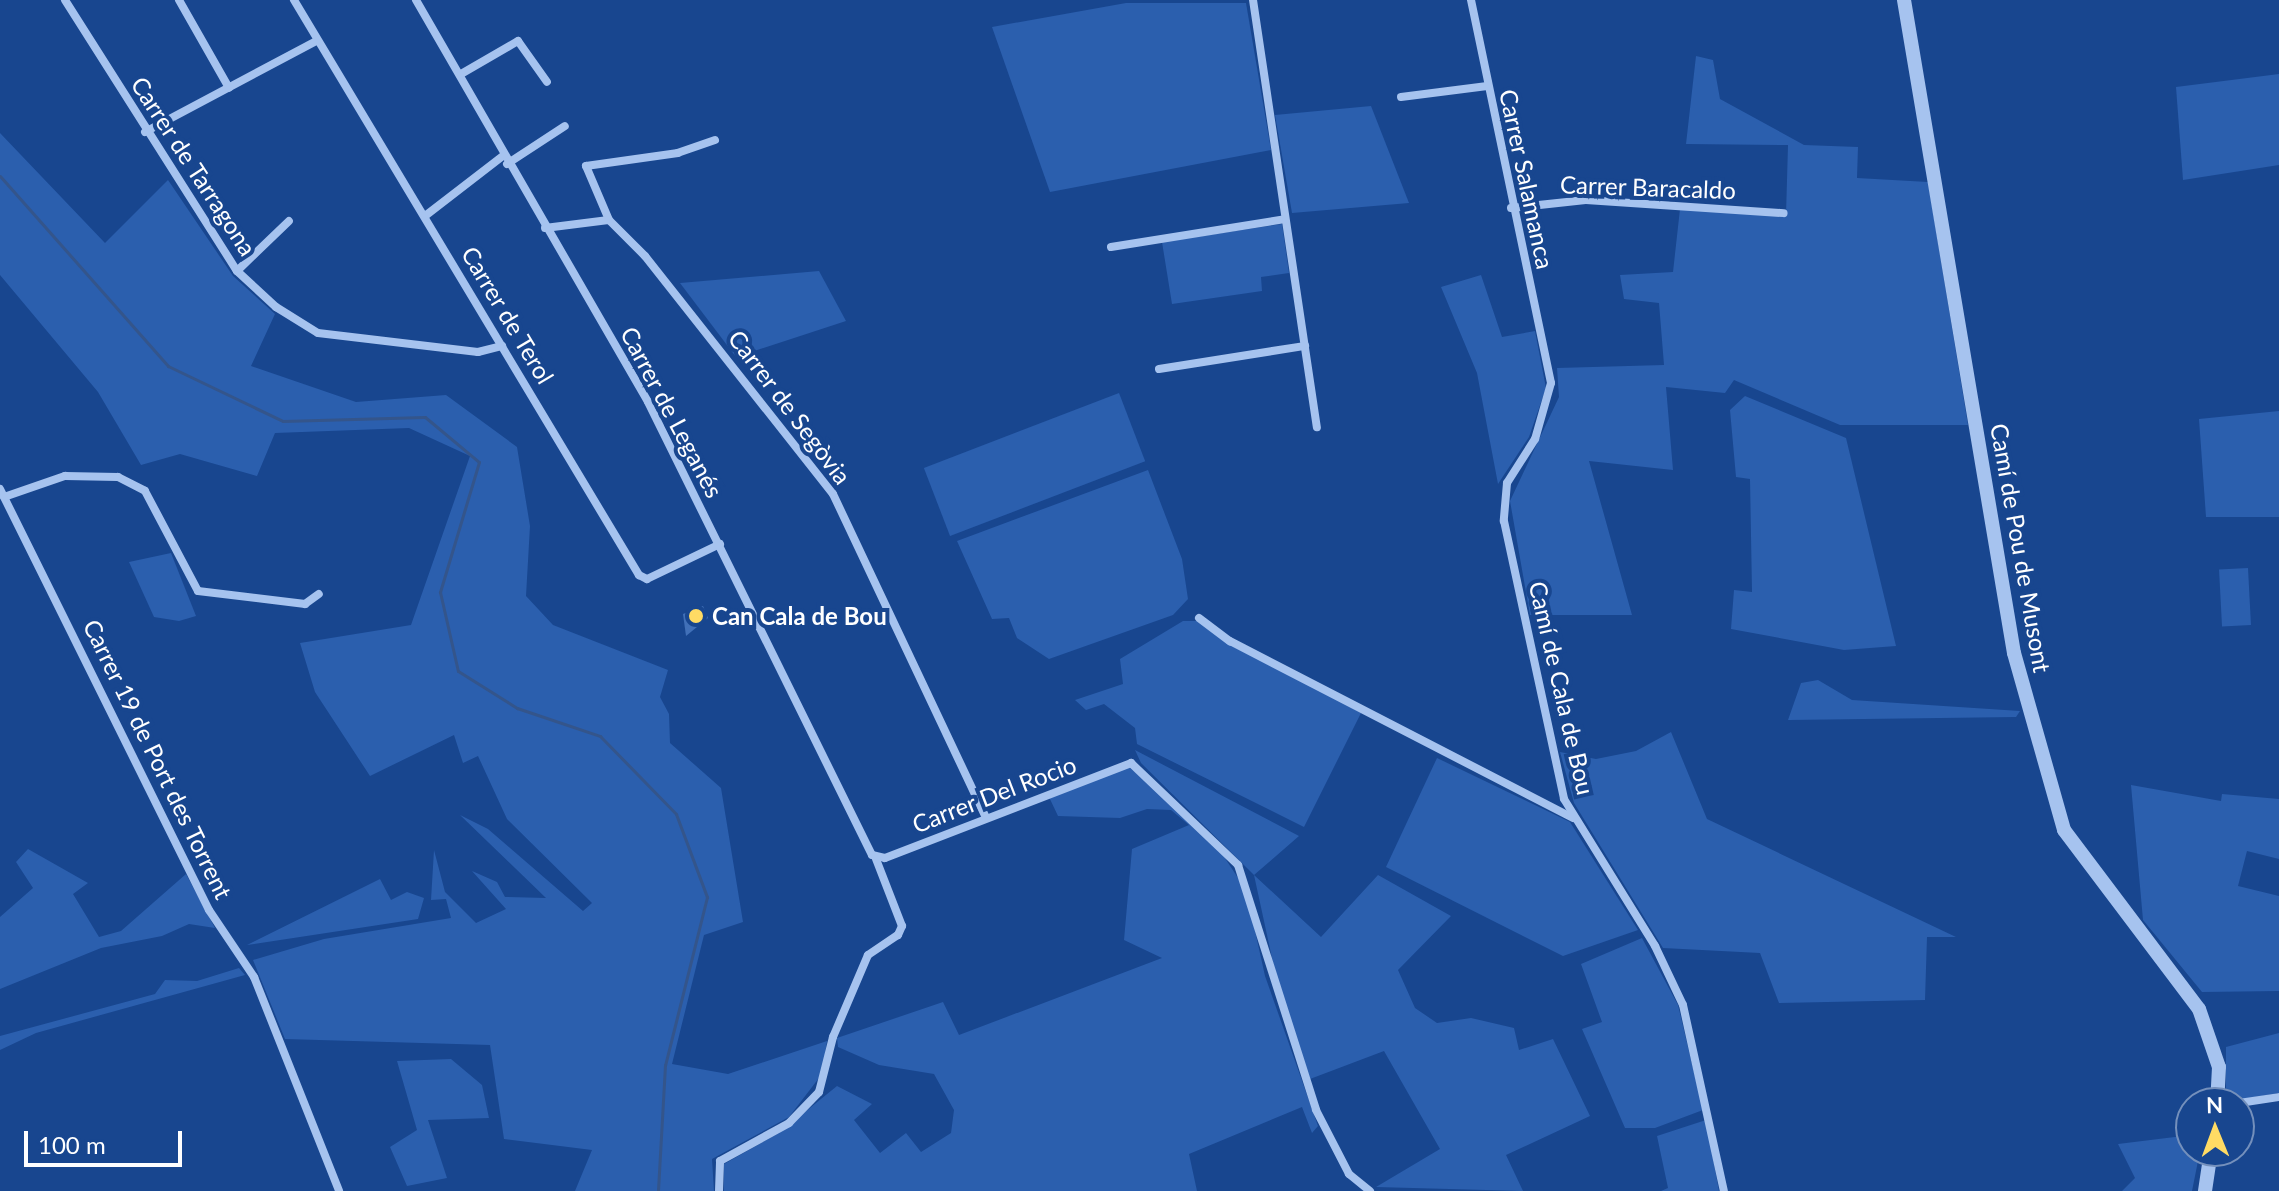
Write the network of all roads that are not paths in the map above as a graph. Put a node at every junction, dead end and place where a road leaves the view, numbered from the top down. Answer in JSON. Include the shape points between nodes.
{"nodes":[{"id":1,"x":65,"y":0,"type":"edge"},
{"id":2,"x":179,"y":0,"type":"edge"},
{"id":3,"x":294,"y":0,"type":"edge"},
{"id":4,"x":416,"y":0,"type":"edge"},
{"id":5,"x":1253,"y":0,"type":"edge"},
{"id":6,"x":1471,"y":0,"type":"edge"},
{"id":7,"x":1904,"y":0,"type":"edge"},
{"id":8,"x":316,"y":41,"type":"junction"},
{"id":9,"x":461,"y":74,"type":"junction"},
{"id":10,"x":547,"y":82,"type":"dead end"},
{"id":11,"x":1487,"y":86,"type":"junction"},
{"id":12,"x":229,"y":88,"type":"junction"},
{"id":13,"x":1401,"y":97,"type":"dead end"},
{"id":14,"x":565,"y":126,"type":"dead end"},
{"id":15,"x":145,"y":132,"type":"junction"},
{"id":16,"x":715,"y":140,"type":"dead end"},
{"id":17,"x":505,"y":160,"type":"junction"},
{"id":18,"x":1511,"y":208,"type":"junction"},
{"id":19,"x":1784,"y":213,"type":"dead end"},
{"id":20,"x":425,"y":216,"type":"junction"},
{"id":21,"x":1285,"y":219,"type":"junction"},
{"id":22,"x":609,"y":220,"type":"junction"},
{"id":23,"x":289,"y":221,"type":"dead end"},
{"id":24,"x":545,"y":228,"type":"junction"},
{"id":25,"x":1111,"y":247,"type":"dead end"},
{"id":26,"x":237,"y":271,"type":"junction"},
{"id":27,"x":502,"y":346,"type":"junction"},
{"id":28,"x":1305,"y":346,"type":"junction"},
{"id":29,"x":1548,"y":364,"type":"joint"},
{"id":30,"x":1159,"y":369,"type":"dead end"},
{"id":31,"x":1317,"y":427,"type":"dead end"},
{"id":32,"x":2,"y":493,"type":"edge"},
{"id":33,"x":720,"y":544,"type":"junction"},
{"id":34,"x":319,"y":594,"type":"dead end"},
{"id":35,"x":1199,"y":618,"type":"dead end"},
{"id":36,"x":986,"y":817,"type":"junction"},
{"id":37,"x":1574,"y":819,"type":"junction"},
{"id":38,"x":874,"y":857,"type":"junction"},
{"id":39,"x":2218,"y":1087,"type":"edge"},
{"id":40,"x":2279,"y":1097,"type":"edge"},
{"id":41,"x":2255,"y":1101,"type":"edge"},
{"id":42,"x":2209,"y":1167,"type":"edge"},
{"id":43,"x":339,"y":1191,"type":"edge"},
{"id":44,"x":719,"y":1191,"type":"edge"},
{"id":45,"x":1370,"y":1191,"type":"edge"},
{"id":46,"x":1724,"y":1191,"type":"edge"},
{"id":47,"x":2205,"y":1191,"type":"edge"}],
"edges":[{"from":1,"to":15,"type":"street","name":"Carrer de Tarragona"},
{"from":2,"to":12,"type":"street"},
{"from":3,"to":8,"type":"street","name":"Carrer de Terol"},
{"from":4,"to":9,"type":"street","name":"Carrer de Leganés"},
{"from":5,"to":21,"type":"street"},
{"from":6,"to":11,"type":"street","name":"Carrer Salamanca"},
{"from":7,"to":39,"type":"street","name":"Camí de Pou de Musont","via":[[2014,653],[2064,830],[2199,1009],[2219,1067]]},
{"from":8,"to":12,"type":"street"},
{"from":8,"to":20,"type":"street","name":"Carrer de Terol"},
{"from":9,"to":10,"type":"street","via":[[518,41]]},
{"from":9,"to":17,"type":"street","name":"Carrer de Leganés"},
{"from":11,"to":13,"type":"street"},
{"from":11,"to":18,"type":"street","name":"Carrer Salamanca"},
{"from":12,"to":15,"type":"street"},
{"from":14,"to":17,"type":"street"},
{"from":15,"to":26,"type":"street","name":"Carrer de Tarragona"},
{"from":16,"to":22,"type":"street","name":"Carrer de Segòvia","via":[[678,153],[586,166]]},
{"from":17,"to":20,"type":"street"},
{"from":17,"to":24,"type":"street","name":"Carrer de Leganés"},
{"from":18,"to":19,"type":"street","name":"Carrer Baracaldo","via":[[1586,200]]},
{"from":18,"to":29,"type":"street","name":"Carrer Salamanca"},
{"from":20,"to":27,"type":"street","name":"Carrer de Terol"},
{"from":21,"to":25,"type":"street"},
{"from":21,"to":28,"type":"street"},
{"from":22,"to":24,"type":"street"},
{"from":22,"to":36,"type":"street","name":"Carrer de Segòvia","via":[[645,256],[833,494]]},
{"from":23,"to":26,"type":"street"},
{"from":24,"to":33,"type":"street","name":"Carrer de Leganés","via":[[648,402]]},
{"from":26,"to":27,"type":"street","name":"Carrer de Tarragona","via":[[318,333],[478,352]]},
{"from":27,"to":33,"type":"street","name":"Carrer de Terol","via":[[639,575],[647,579]]},
{"from":28,"to":30,"type":"street"},
{"from":28,"to":31,"type":"street"},
{"from":29,"to":37,"type":"street","name":"Camí de Cala de Bou","via":[[1548,407],[1501,500],[1559,780]]},
{"from":32,"to":34,"type":"street","via":[[65,476],[118,477],[145,491],[198,591],[305,604]]},
{"from":32,"to":43,"type":"street","name":"Carrer 19 de Port des Torrent","via":[[209,910],[254,977]]},
{"from":33,"to":38,"type":"street","name":"Carrer de Leganés"},
{"from":35,"to":37,"type":"street","via":[[1230,641]]},
{"from":36,"to":38,"type":"street","name":"Carrer Del Rocio"},
{"from":36,"to":45,"type":"street","name":"Carrer Del Rocio","via":[[1131,763],[1238,865],[1316,1110],[1349,1174]]},
{"from":37,"to":46,"type":"street","name":"Camí de Cala de Bou","via":[[1655,946],[1683,1005]]},
{"from":38,"to":44,"type":"street","name":"Carrer de Leganés","via":[[902,926],[898,935],[868,955],[833,1037],[819,1092],[789,1123],[720,1161]]},
{"from":40,"to":41,"type":"street"},
{"from":42,"to":47,"type":"street"}]}
